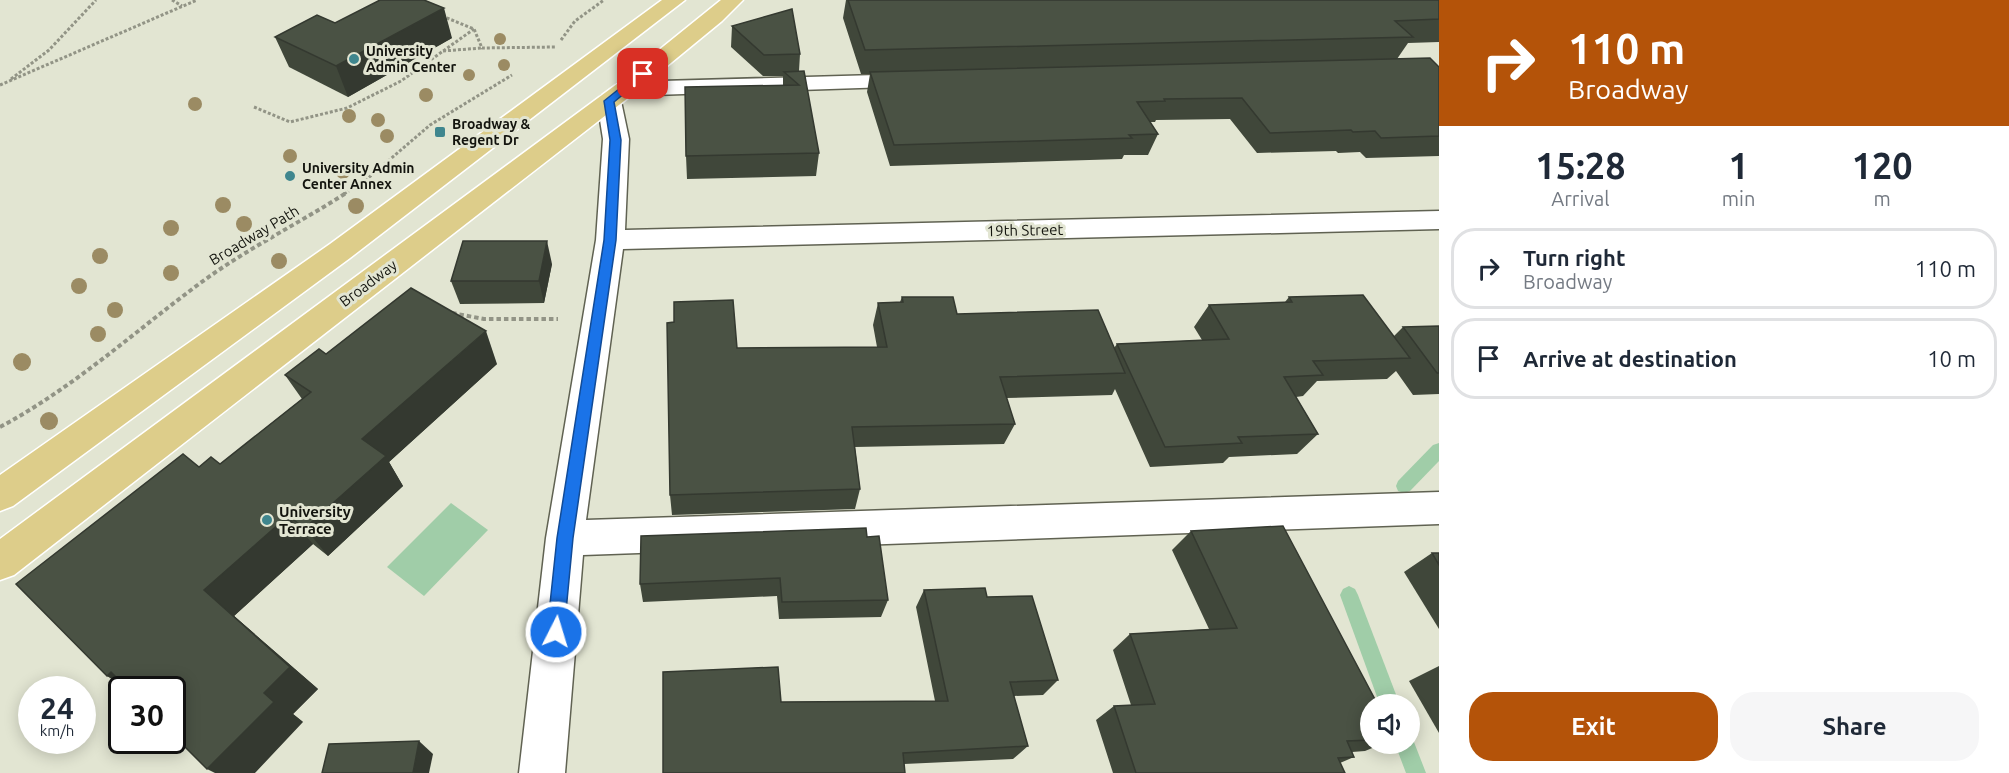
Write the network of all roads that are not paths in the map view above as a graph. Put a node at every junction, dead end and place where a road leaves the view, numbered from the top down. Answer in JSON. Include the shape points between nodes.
{"nodes":[{"id":1,"x":675,"y":0,"type":"edge"},
{"id":2,"x":733,"y":0,"type":"edge"},
{"id":3,"x":939,"y":81,"type":"edge"},
{"id":4,"x":617,"y":95,"type":"junction"},
{"id":5,"x":1439,"y":220,"type":"edge"},
{"id":6,"x":610,"y":240,"type":"junction"},
{"id":7,"x":7,"y":488,"type":"edge"},
{"id":8,"x":1439,"y":508,"type":"edge"},
{"id":9,"x":565,"y":538,"type":"junction"},
{"id":10,"x":0,"y":562,"type":"edge"},
{"id":11,"x":542,"y":773,"type":"edge"}],
"edges":[{"from":1,"to":7,"type":"main road","via":[[340,251]]},
{"from":2,"to":4,"type":"main road","name":"Broadway"},
{"from":3,"to":4,"type":"street"},
{"from":4,"to":6,"type":"street"},
{"from":4,"to":10,"type":"main road","name":"Broadway"},
{"from":5,"to":6,"type":"street","name":"19th Street"},
{"from":6,"to":9,"type":"street"},
{"from":8,"to":9,"type":"street"},
{"from":9,"to":11,"type":"street"}]}
